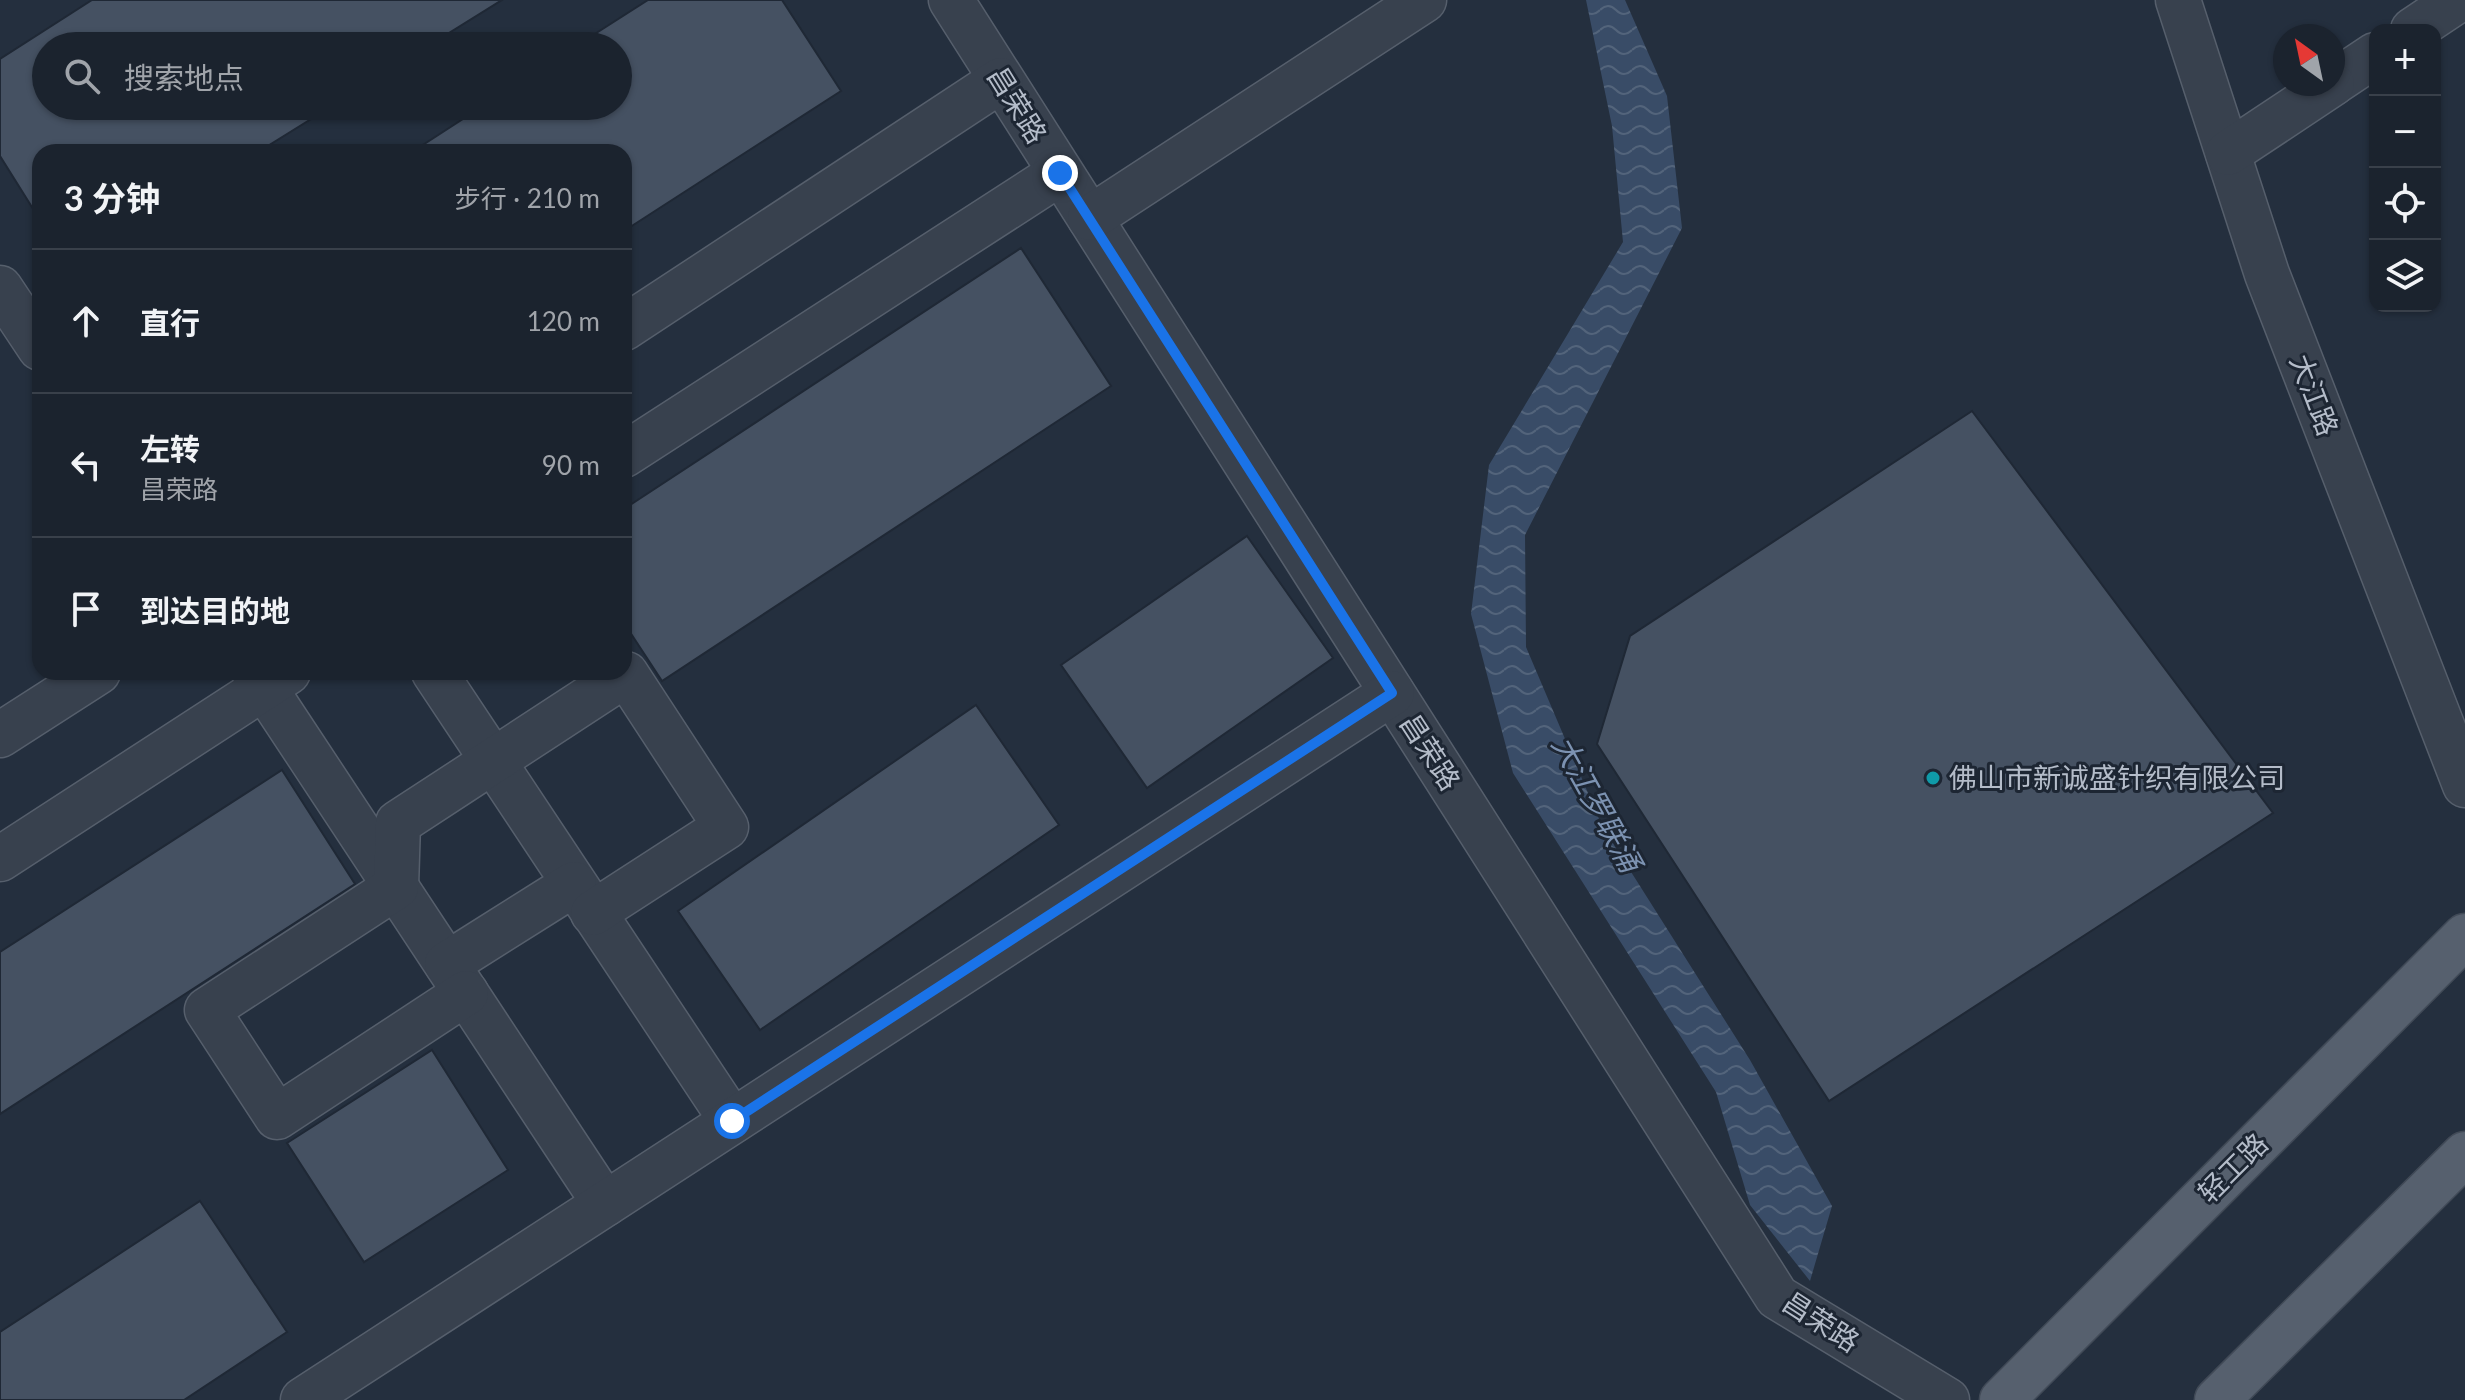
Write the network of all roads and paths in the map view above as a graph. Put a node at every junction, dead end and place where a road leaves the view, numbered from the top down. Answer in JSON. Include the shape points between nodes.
{"nodes":[{"id":1,"x":951,"y":0,"type":"edge"},
{"id":2,"x":1424,"y":0,"type":"edge"},
{"id":3,"x":2178,"y":0,"type":"edge"},
{"id":4,"x":2458,"y":0,"type":"edge"},
{"id":5,"x":2422,"y":24,"type":"edge"},
{"id":6,"x":2369,"y":59,"type":"edge"},
{"id":7,"x":2345,"y":75,"type":"edge"},
{"id":8,"x":1001,"y":80,"type":"junction"},
{"id":9,"x":2314,"y":96,"type":"edge"},
{"id":10,"x":2228,"y":153,"type":"junction"},
{"id":11,"x":1060,"y":173,"type":"junction"},
{"id":12,"x":1090,"y":218,"type":"junction"},
{"id":13,"x":0,"y":288,"type":"edge"},
{"id":14,"x":632,"y":323,"type":"edge"},
{"id":15,"x":32,"y":336,"type":"edge"},
{"id":16,"x":632,"y":450,"type":"edge"},
{"id":17,"x":86,"y":680,"type":"edge"},
{"id":18,"x":265,"y":680,"type":"edge"},
{"id":19,"x":271,"y":680,"type":"edge"},
{"id":20,"x":439,"y":680,"type":"edge"},
{"id":21,"x":617,"y":680,"type":"edge"},
{"id":22,"x":630,"y":680,"type":"edge"},
{"id":23,"x":1392,"y":693,"type":"junction"},
{"id":24,"x":0,"y":735,"type":"edge"},
{"id":25,"x":493,"y":761,"type":"junction"},
{"id":26,"x":2465,"y":785,"type":"edge"},
{"id":27,"x":0,"y":859,"type":"edge"},
{"id":28,"x":396,"y":887,"type":"junction"},
{"id":29,"x":584,"y":899,"type":"junction"},
{"id":30,"x":2465,"y":936,"type":"edge"},
{"id":31,"x":456,"y":979,"type":"junction"},
{"id":32,"x":732,"y":1121,"type":"junction"},
{"id":33,"x":2465,"y":1154,"type":"edge"},
{"id":34,"x":605,"y":1204,"type":"junction"},
{"id":35,"x":303,"y":1400,"type":"edge"},
{"id":36,"x":1947,"y":1400,"type":"edge"},
{"id":37,"x":2002,"y":1400,"type":"edge"},
{"id":38,"x":2217,"y":1400,"type":"edge"}],
"edges":[{"from":1,"to":8,"type":"street","name":"昌荣路"},
{"from":2,"to":12,"type":"street"},
{"from":3,"to":10,"type":"street","name":"大江路"},
{"from":4,"to":5,"type":"street"},
{"from":6,"to":7,"type":"street"},
{"from":8,"to":11,"type":"street","name":"昌荣路"},
{"from":8,"to":14,"type":"street"},
{"from":9,"to":10,"type":"street"},
{"from":10,"to":26,"type":"street","name":"大江路","via":[[2267,274]]},
{"from":11,"to":12,"type":"street","name":"昌荣路"},
{"from":11,"to":16,"type":"street"},
{"from":12,"to":23,"type":"street","name":"昌荣路"},
{"from":13,"to":15,"type":"street"},
{"from":17,"to":24,"type":"street"},
{"from":18,"to":27,"type":"street"},
{"from":19,"to":28,"type":"street"},
{"from":20,"to":25,"type":"street"},
{"from":21,"to":25,"type":"street"},
{"from":22,"to":29,"type":"street","via":[[726,827]]},
{"from":23,"to":32,"type":"street"},
{"from":23,"to":36,"type":"street","name":"昌荣路","via":[[1777,1297]]},
{"from":25,"to":28,"type":"street","via":[[398,823]]},
{"from":25,"to":29,"type":"street"},
{"from":28,"to":31,"type":"street"},
{"from":28,"to":31,"type":"street","via":[[207,1010],[277,1117]]},
{"from":29,"to":31,"type":"street"},
{"from":29,"to":32,"type":"street"},
{"from":30,"to":37,"type":"main road","name":"轻工路"},
{"from":31,"to":34,"type":"street"},
{"from":32,"to":34,"type":"street"},
{"from":33,"to":38,"type":"main road"},
{"from":34,"to":35,"type":"street"}]}
